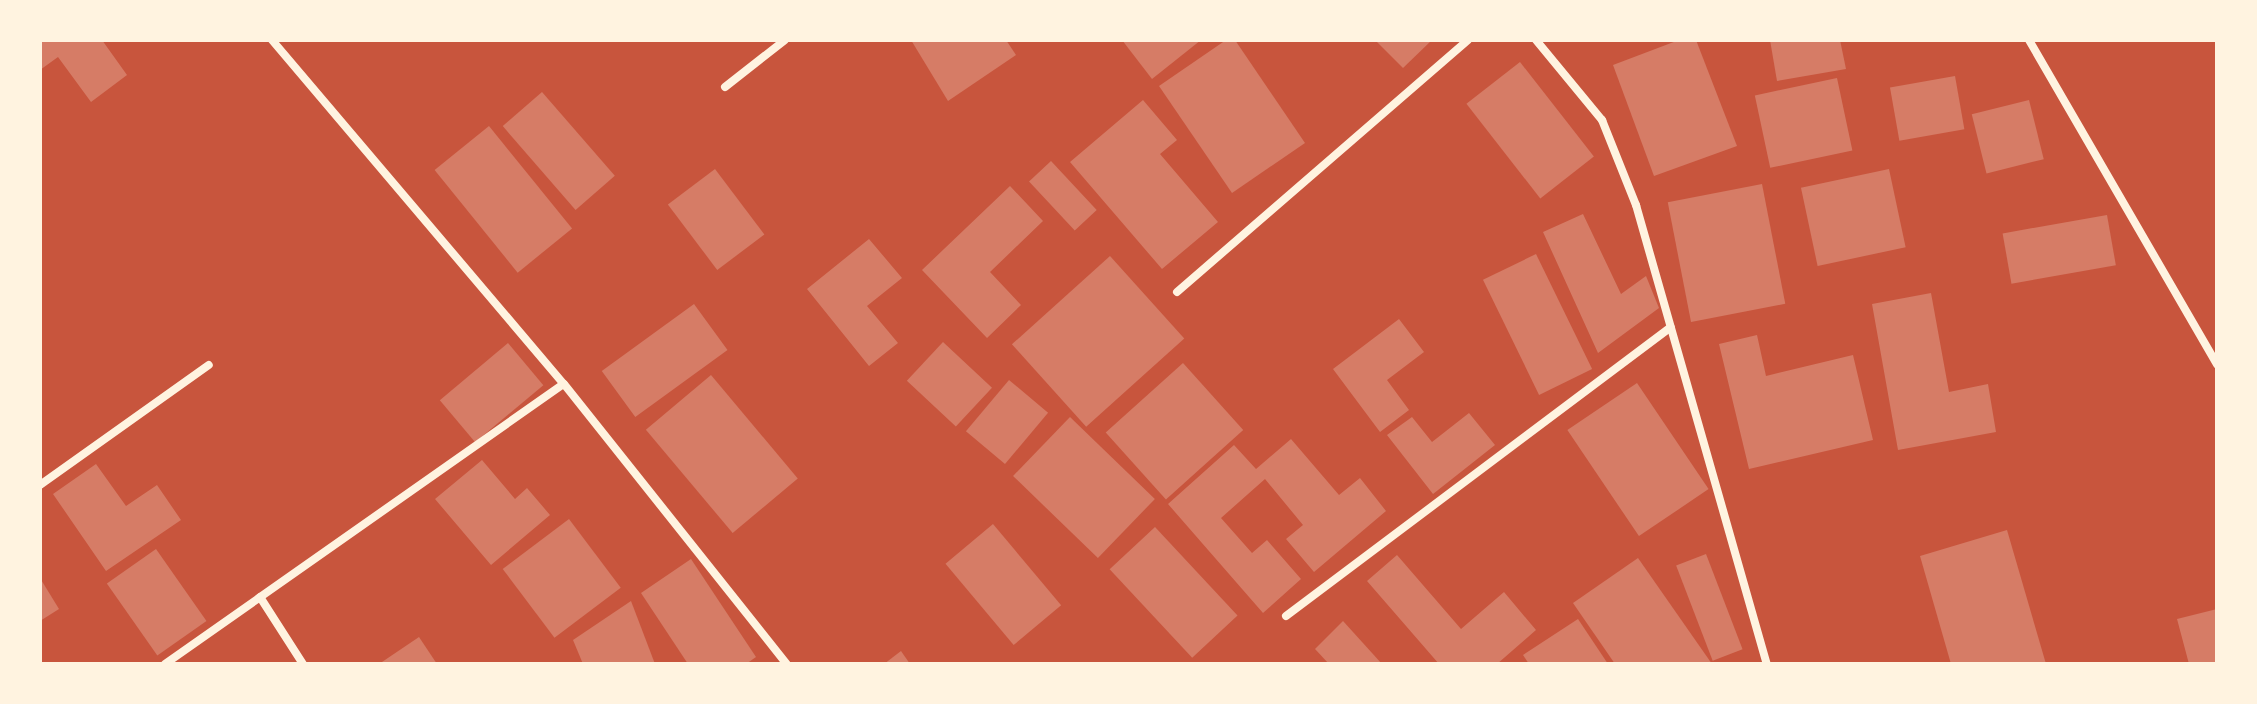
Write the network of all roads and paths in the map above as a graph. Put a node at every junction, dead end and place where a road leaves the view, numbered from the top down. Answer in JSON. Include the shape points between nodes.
{"nodes":[{"id":1,"x":272,"y":40,"type":"edge"},
{"id":2,"x":785,"y":40,"type":"edge"},
{"id":3,"x":1468,"y":40,"type":"edge"},
{"id":4,"x":1536,"y":40,"type":"edge"},
{"id":5,"x":2029,"y":40,"type":"edge"},
{"id":6,"x":725,"y":87,"type":"dead end"},
{"id":7,"x":1177,"y":292,"type":"dead end"},
{"id":8,"x":1671,"y":327,"type":"junction"},
{"id":9,"x":2217,"y":364,"type":"edge"},
{"id":10,"x":209,"y":365,"type":"dead end"},
{"id":11,"x":564,"y":384,"type":"junction"},
{"id":12,"x":40,"y":485,"type":"edge"},
{"id":13,"x":260,"y":597,"type":"junction"},
{"id":14,"x":1286,"y":616,"type":"dead end"},
{"id":15,"x":165,"y":664,"type":"edge"},
{"id":16,"x":303,"y":664,"type":"edge"},
{"id":17,"x":787,"y":664,"type":"edge"},
{"id":18,"x":1767,"y":664,"type":"edge"}],
"edges":[{"from":1,"to":11,"type":"street"},
{"from":2,"to":6,"type":"street"},
{"from":3,"to":7,"type":"street"},
{"from":4,"to":8,"type":"street","via":[[1602,120],[1636,205]]},
{"from":5,"to":9,"type":"street"},
{"from":8,"to":14,"type":"street"},
{"from":8,"to":18,"type":"street"},
{"from":10,"to":12,"type":"street"},
{"from":11,"to":13,"type":"street"},
{"from":11,"to":17,"type":"street"},
{"from":13,"to":15,"type":"street"},
{"from":13,"to":16,"type":"street"}]}
